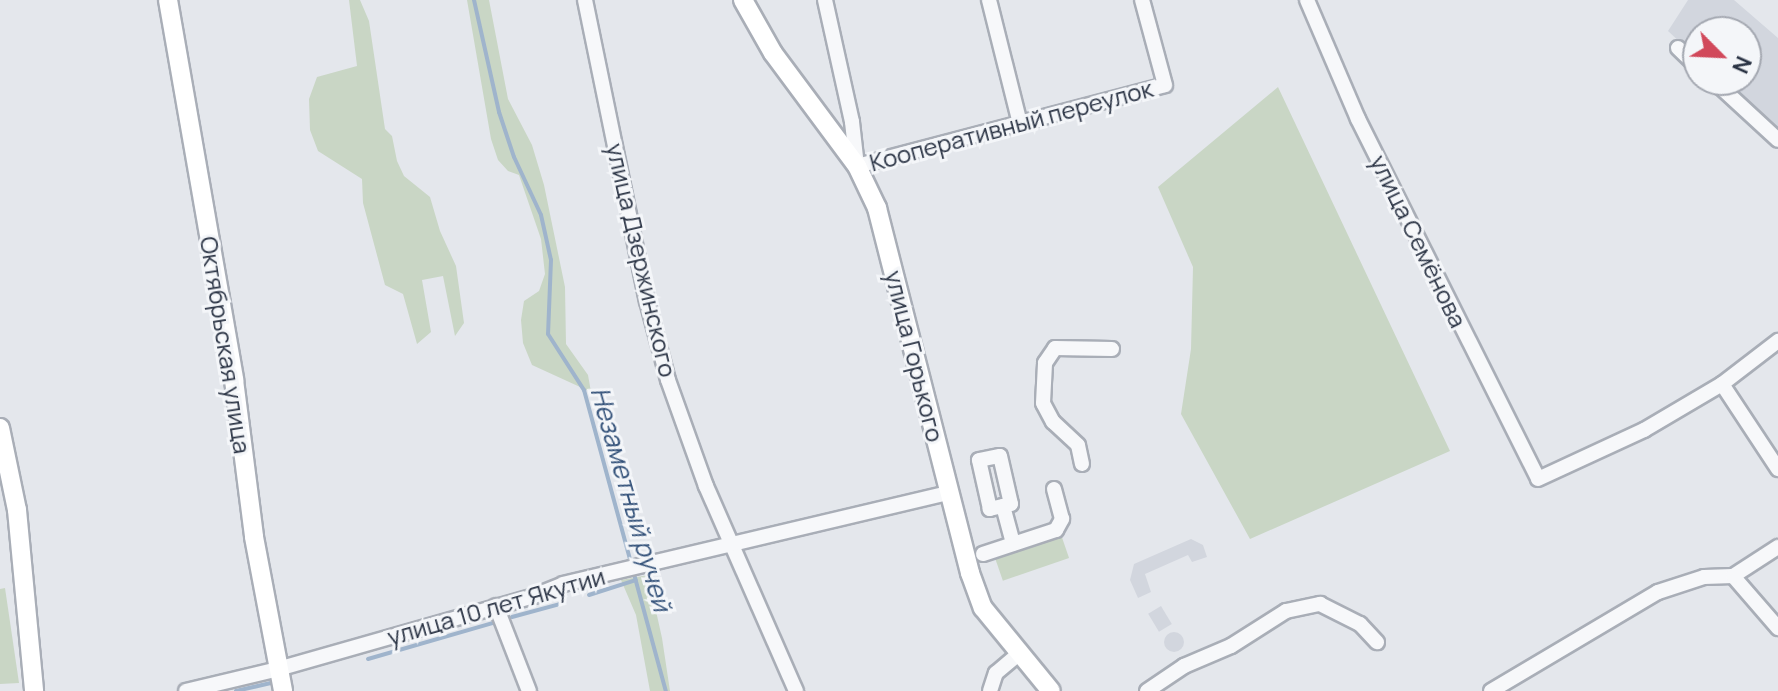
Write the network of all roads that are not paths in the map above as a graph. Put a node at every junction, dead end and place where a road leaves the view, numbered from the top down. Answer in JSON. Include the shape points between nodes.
{"nodes":[{"id":1,"x":168,"y":0,"type":"edge"},
{"id":2,"x":585,"y":0,"type":"edge"},
{"id":3,"x":743,"y":0,"type":"edge"},
{"id":4,"x":825,"y":0,"type":"edge"},
{"id":5,"x":989,"y":0,"type":"edge"},
{"id":6,"x":1142,"y":0,"type":"edge"},
{"id":7,"x":1307,"y":0,"type":"edge"},
{"id":8,"x":1678,"y":48,"type":"dead end"},
{"id":9,"x":1682,"y":52,"type":"edge"},
{"id":10,"x":1730,"y":96,"type":"edge"},
{"id":11,"x":1020,"y":123,"type":"junction"},
{"id":12,"x":1778,"y":140,"type":"edge"},
{"id":13,"x":857,"y":166,"type":"junction"},
{"id":14,"x":1778,"y":341,"type":"edge"},
{"id":15,"x":1112,"y":349,"type":"dead end"},
{"id":16,"x":1722,"y":384,"type":"junction"},
{"id":17,"x":0,"y":428,"type":"edge"},
{"id":18,"x":1082,"y":464,"type":"dead end"},
{"id":19,"x":1778,"y":469,"type":"edge"},
{"id":20,"x":1054,"y":489,"type":"dead end"},
{"id":21,"x":947,"y":493,"type":"junction"},
{"id":22,"x":1003,"y":506,"type":"dead end"},
{"id":23,"x":1013,"y":544,"type":"junction"},
{"id":24,"x":732,"y":545,"type":"junction"},
{"id":25,"x":1778,"y":547,"type":"edge"},
{"id":26,"x":983,"y":554,"type":"dead end"},
{"id":27,"x":1733,"y":576,"type":"junction"},
{"id":28,"x":496,"y":606,"type":"junction"},
{"id":29,"x":1778,"y":628,"type":"edge"},
{"id":30,"x":1377,"y":642,"type":"dead end"},
{"id":31,"x":1019,"y":654,"type":"junction"},
{"id":32,"x":278,"y":669,"type":"junction"},
{"id":33,"x":34,"y":691,"type":"edge"},
{"id":34,"x":186,"y":691,"type":"edge"},
{"id":35,"x":283,"y":691,"type":"edge"},
{"id":36,"x":529,"y":691,"type":"edge"},
{"id":37,"x":796,"y":691,"type":"edge"},
{"id":38,"x":990,"y":691,"type":"edge"},
{"id":39,"x":1051,"y":691,"type":"edge"},
{"id":40,"x":1147,"y":691,"type":"edge"},
{"id":41,"x":1491,"y":691,"type":"edge"}],
"edges":[{"from":1,"to":32,"type":"main road","name":"Октябрьская улица"},
{"from":2,"to":24,"type":"street","name":"улица Дзержинского","via":[[668,380]]},
{"from":3,"to":13,"type":"main road","via":[[773,53]]},
{"from":4,"to":13,"type":"street","name":"улица Горького"},
{"from":5,"to":11,"type":"street"},
{"from":6,"to":11,"type":"street","name":"Кооперативный переулок","via":[[1165,85]]},
{"from":7,"to":16,"type":"street","name":"улица Семёнова","via":[[1358,119],[1538,479],[1644,430]]},
{"from":8,"to":9,"type":"street"},
{"from":10,"to":12,"type":"street"},
{"from":11,"to":13,"type":"street","name":"Кооперативный переулок"},
{"from":13,"to":21,"type":"main road","name":"улица Горького","via":[[877,208]]},
{"from":14,"to":16,"type":"street"},
{"from":15,"to":18,"type":"street","via":[[1055,348],[1045,363],[1043,403],[1053,422],[1078,445]]},
{"from":16,"to":19,"type":"street"},
{"from":17,"to":33,"type":"main road","via":[[17,510]]},
{"from":20,"to":23,"type":"street","via":[[1062,519],[1056,530]]},
{"from":21,"to":24,"type":"street","name":"улица 10 лет Якутии"},
{"from":21,"to":31,"type":"main road","name":"улица Горького","via":[[983,608]]},
{"from":22,"to":23,"type":"street"},
{"from":23,"to":26,"type":"street"},
{"from":24,"to":28,"type":"street","name":"улица 10 лет Якутии","via":[[629,567]]},
{"from":24,"to":37,"type":"street","name":"улица Дзержинского"},
{"from":25,"to":27,"type":"street"},
{"from":27,"to":29,"type":"street"},
{"from":27,"to":41,"type":"street","via":[[1704,577],[1658,592]]},
{"from":28,"to":32,"type":"street","name":"улица 10 лет Якутии"},
{"from":28,"to":36,"type":"street"},
{"from":30,"to":40,"type":"street","via":[[1360,624],[1320,604],[1286,611]]},
{"from":31,"to":38,"type":"street","via":[[996,673]]},
{"from":31,"to":39,"type":"main road","name":"улица Горького"},
{"from":32,"to":34,"type":"street","name":"улица 10 лет Якутии"},
{"from":32,"to":35,"type":"main road","name":"Октябрьская улица"}]}
